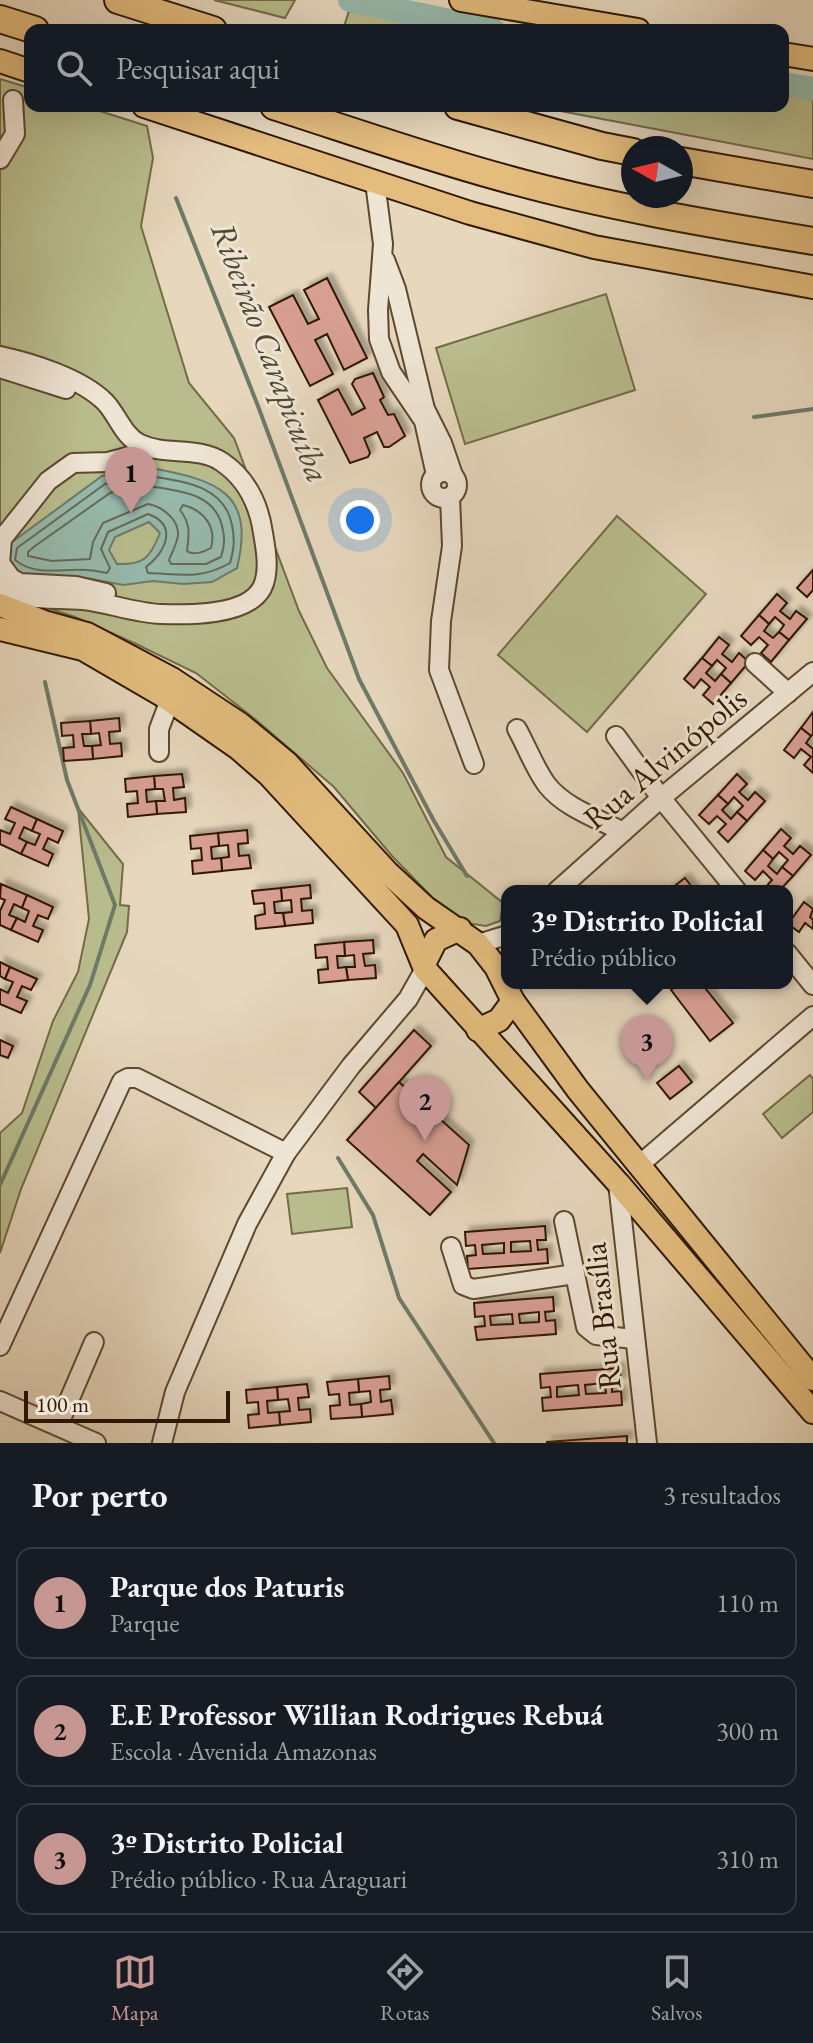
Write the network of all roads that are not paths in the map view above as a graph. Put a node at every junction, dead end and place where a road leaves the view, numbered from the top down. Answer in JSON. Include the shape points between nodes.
{"nodes":[{"id":1,"x":118,"y":0,"type":"edge"},
{"id":2,"x":461,"y":0,"type":"edge"},
{"id":3,"x":0,"y":19,"type":"edge"},
{"id":4,"x":194,"y":24,"type":"edge"},
{"id":5,"x":603,"y":24,"type":"edge"},
{"id":6,"x":24,"y":27,"type":"edge"},
{"id":7,"x":789,"y":55,"type":"edge"},
{"id":8,"x":813,"y":59,"type":"edge"},
{"id":9,"x":0,"y":61,"type":"edge"},
{"id":10,"x":24,"y":69,"type":"edge"},
{"id":11,"x":13,"y":100,"type":"dead end"},
{"id":12,"x":162,"y":112,"type":"edge"},
{"id":13,"x":292,"y":112,"type":"edge"},
{"id":14,"x":480,"y":112,"type":"edge"},
{"id":15,"x":621,"y":150,"type":"edge"},
{"id":16,"x":0,"y":159,"type":"edge"},
{"id":17,"x":693,"y":163,"type":"edge"},
{"id":18,"x":375,"y":182,"type":"junction"},
{"id":19,"x":813,"y":184,"type":"edge"},
{"id":20,"x":813,"y":241,"type":"edge"},
{"id":21,"x":383,"y":254,"type":"junction"},
{"id":22,"x":813,"y":287,"type":"edge"},
{"id":23,"x":0,"y":356,"type":"edge"},
{"id":24,"x":0,"y":368,"type":"edge"},
{"id":25,"x":135,"y":455,"type":"junction"},
{"id":26,"x":444,"y":475,"type":"junction"},
{"id":27,"x":0,"y":563,"type":"edge"},
{"id":28,"x":0,"y":587,"type":"edge"},
{"id":29,"x":0,"y":605,"type":"edge"},
{"id":30,"x":0,"y":629,"type":"edge"},
{"id":31,"x":755,"y":663,"type":"dead end"},
{"id":32,"x":813,"y":672,"type":"edge"},
{"id":33,"x":788,"y":693,"type":"junction"},
{"id":34,"x":170,"y":700,"type":"junction"},
{"id":35,"x":517,"y":729,"type":"dead end"},
{"id":36,"x":616,"y":736,"type":"dead end"},
{"id":37,"x":159,"y":752,"type":"dead end"},
{"id":38,"x":474,"y":764,"type":"dead end"},
{"id":39,"x":661,"y":798,"type":"junction"},
{"id":40,"x":623,"y":832,"type":"junction"},
{"id":41,"x":564,"y":885,"type":"edge"},
{"id":42,"x":732,"y":885,"type":"edge"},
{"id":43,"x":460,"y":929,"type":"junction"},
{"id":44,"x":501,"y":937,"type":"edge"},
{"id":45,"x":478,"y":944,"type":"junction"},
{"id":46,"x":501,"y":957,"type":"edge"},
{"id":47,"x":793,"y":960,"type":"edge"},
{"id":48,"x":424,"y":966,"type":"junction"},
{"id":49,"x":496,"y":967,"type":"junction"},
{"id":50,"x":501,"y":977,"type":"edge"},
{"id":51,"x":813,"y":985,"type":"edge"},
{"id":52,"x":507,"y":989,"type":"edge"},
{"id":53,"x":443,"y":990,"type":"junction"},
{"id":54,"x":408,"y":999,"type":"junction"},
{"id":55,"x":513,"y":1001,"type":"junction"},
{"id":56,"x":813,"y":1016,"type":"edge"},
{"id":57,"x":478,"y":1030,"type":"junction"},
{"id":58,"x":286,"y":1153,"type":"junction"},
{"id":59,"x":638,"y":1166,"type":"junction"},
{"id":60,"x":618,"y":1183,"type":"junction"},
{"id":61,"x":564,"y":1221,"type":"dead end"},
{"id":62,"x":451,"y":1247,"type":"dead end"},
{"id":63,"x":575,"y":1274,"type":"junction"},
{"id":64,"x":634,"y":1339,"type":"junction"},
{"id":65,"x":94,"y":1342,"type":"dead end"},
{"id":66,"x":0,"y":1346,"type":"edge"},
{"id":67,"x":813,"y":1379,"type":"edge"},
{"id":68,"x":0,"y":1401,"type":"edge"},
{"id":69,"x":813,"y":1412,"type":"edge"},
{"id":70,"x":58,"y":1426,"type":"junction"},
{"id":71,"x":96,"y":1443,"type":"edge"},
{"id":72,"x":162,"y":1443,"type":"edge"},
{"id":73,"x":647,"y":1443,"type":"edge"}],
"edges":[{"from":1,"to":4,"type":"highway"},
{"from":2,"to":5,"type":"main road"},
{"from":3,"to":6,"type":"highway"},
{"from":7,"to":8,"type":"main road"},
{"from":9,"to":10,"type":"main road"},
{"from":11,"to":16,"type":"street","via":[[15,134]]},
{"from":12,"to":18,"type":"main road"},
{"from":13,"to":20,"type":"highway","via":[[512,181],[683,220]]},
{"from":14,"to":15,"type":"highway"},
{"from":17,"to":19,"type":"highway"},
{"from":18,"to":21,"type":"street"},
{"from":18,"to":22,"type":"main road","via":[[594,247]]},
{"from":21,"to":26,"type":"street","via":[[425,409],[442,443]]},
{"from":21,"to":26,"type":"street","via":[[379,339],[391,372],[424,421]]},
{"from":23,"to":28,"type":"street","via":[[49,369],[79,385],[104,401],[138,444],[225,464],[254,497],[267,556],[262,588],[249,602],[208,613],[164,615],[80,600],[49,601]]},
{"from":24,"to":25,"type":"street","via":[[61,386],[95,405]]},
{"from":25,"to":27,"type":"street","via":[[73,463],[48,481],[2,539]]},
{"from":25,"to":27,"type":"street","via":[[207,463],[239,489],[260,554],[255,578],[243,595],[164,607],[76,586],[20,583]]},
{"from":26,"to":38,"type":"street","via":[[431,483],[439,497],[450,497],[452,546],[439,670]]},
{"from":29,"to":43,"type":"main road","via":[[87,634],[172,679],[240,724],[287,763],[387,872],[426,908]]},
{"from":30,"to":34,"type":"main road","via":[[83,649]]},
{"from":31,"to":33,"type":"street"},
{"from":32,"to":33,"type":"street","name":"Rua Alvinópolis"},
{"from":33,"to":39,"type":"street","name":"Rua Alvinópolis"},
{"from":34,"to":37,"type":"street","via":[[159,729]]},
{"from":34,"to":48,"type":"main road","via":[[269,775],[407,925]]},
{"from":35,"to":40,"type":"street","via":[[556,795]]},
{"from":36,"to":39,"type":"street"},
{"from":39,"to":40,"type":"street","name":"Rua Alvinópolis"},
{"from":39,"to":42,"type":"street"},
{"from":40,"to":41,"type":"street","name":"Rua Alvinópolis"},
{"from":43,"to":45,"type":"main road"},
{"from":43,"to":48,"type":"main road","via":[[436,940]]},
{"from":44,"to":45,"type":"street"},
{"from":45,"to":49,"type":"main road"},
{"from":46,"to":49,"type":"street"},
{"from":47,"to":51,"type":"street"},
{"from":48,"to":53,"type":"main road"},
{"from":48,"to":54,"type":"street"},
{"from":49,"to":50,"type":"main road"},
{"from":52,"to":55,"type":"main road"},
{"from":53,"to":54,"type":"street"},
{"from":53,"to":57,"type":"main road"},
{"from":54,"to":58,"type":"street"},
{"from":55,"to":57,"type":"main road","via":[[499,1020]]},
{"from":55,"to":59,"type":"main road"},
{"from":56,"to":59,"type":"street"},
{"from":57,"to":60,"type":"main road"},
{"from":58,"to":66,"type":"street","via":[[137,1078],[122,1081]]},
{"from":58,"to":72,"type":"street","via":[[247,1224],[175,1392]]},
{"from":59,"to":67,"type":"main road"},
{"from":60,"to":64,"type":"street","name":"Rua Brasília"},
{"from":60,"to":69,"type":"main road"},
{"from":61,"to":63,"type":"street"},
{"from":62,"to":63,"type":"street","via":[[463,1285],[473,1289]]},
{"from":63,"to":64,"type":"street","via":[[589,1331]]},
{"from":64,"to":73,"type":"street","name":"Rua Brasília"},
{"from":65,"to":70,"type":"street"},
{"from":68,"to":70,"type":"street"},
{"from":70,"to":71,"type":"street"}]}
